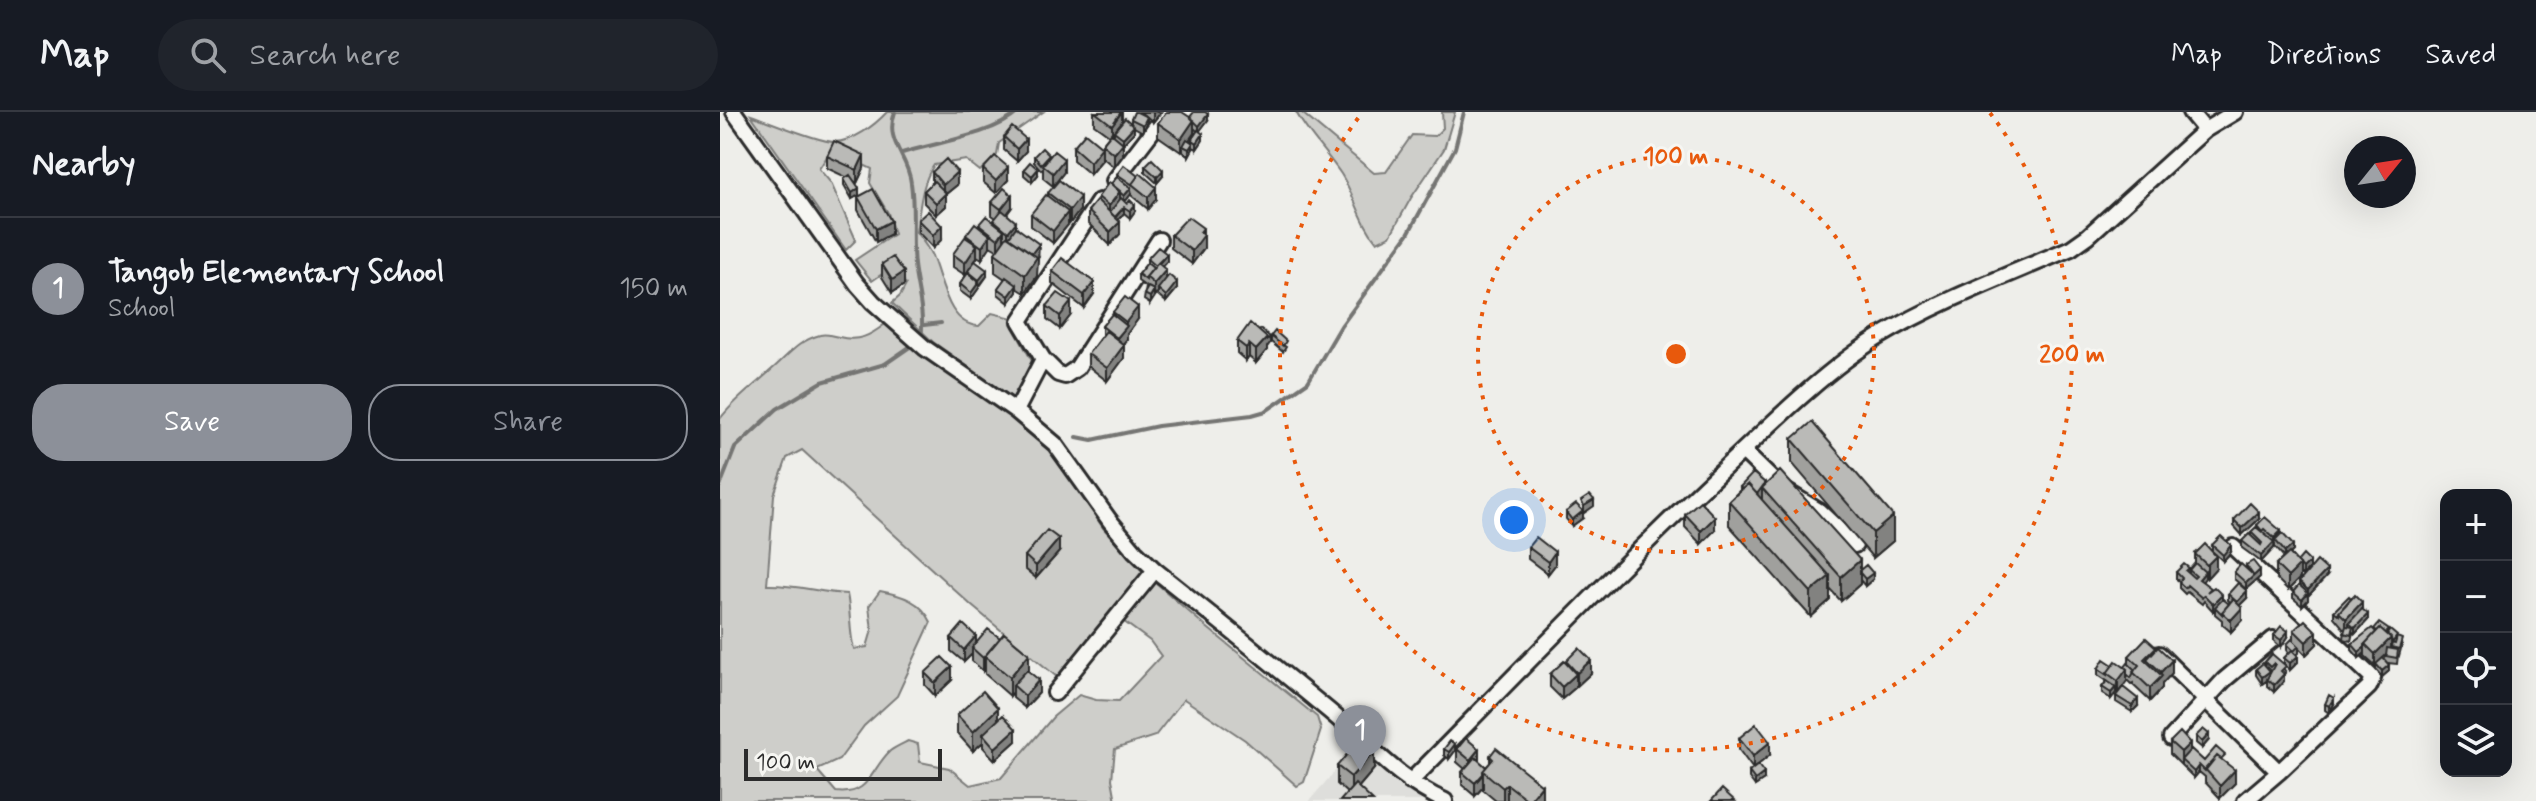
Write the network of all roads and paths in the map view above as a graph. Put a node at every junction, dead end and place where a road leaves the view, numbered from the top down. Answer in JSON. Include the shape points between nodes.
{"nodes":[{"id":1,"x":734,"y":112,"type":"edge"},
{"id":2,"x":1167,"y":112,"type":"edge"},
{"id":3,"x":2190,"y":112,"type":"edge"},
{"id":4,"x":2235,"y":112,"type":"edge"},
{"id":5,"x":2205,"y":130,"type":"junction"},
{"id":6,"x":1159,"y":240,"type":"dead end"},
{"id":7,"x":1043,"y":359,"type":"junction"},
{"id":8,"x":1016,"y":411,"type":"junction"},
{"id":9,"x":1743,"y":451,"type":"junction"},
{"id":10,"x":1855,"y":545,"type":"dead end"},
{"id":11,"x":2233,"y":547,"type":"edge"},
{"id":12,"x":1155,"y":570,"type":"junction"},
{"id":13,"x":2273,"y":639,"type":"edge"},
{"id":14,"x":2156,"y":651,"type":"edge"},
{"id":15,"x":1055,"y":693,"type":"dead end"},
{"id":16,"x":2205,"y":699,"type":"junction"},
{"id":17,"x":2171,"y":738,"type":"edge"},
{"id":18,"x":2279,"y":772,"type":"junction"},
{"id":19,"x":1410,"y":782,"type":"junction"},
{"id":20,"x":1445,"y":801,"type":"edge"},
{"id":21,"x":2245,"y":801,"type":"edge"}],
"edges":[{"from":1,"to":8,"type":"street","via":[[857,284],[925,348]]},
{"from":2,"to":7,"type":"street","via":[[1087,216],[1020,321]]},
{"from":3,"to":5,"type":"street"},
{"from":4,"to":5,"type":"street"},
{"from":5,"to":9,"type":"street","via":[[2071,248],[1878,338]]},
{"from":6,"to":7,"type":"street","via":[[1077,368],[1065,376]]},
{"from":7,"to":8,"type":"street"},
{"from":8,"to":12,"type":"street","via":[[1055,444],[1110,521]]},
{"from":9,"to":10,"type":"street"},
{"from":9,"to":19,"type":"street"},
{"from":11,"to":18,"type":"street","via":[[2373,678]]},
{"from":12,"to":15,"type":"street"},
{"from":12,"to":19,"type":"street"},
{"from":13,"to":16,"type":"street"},
{"from":14,"to":16,"type":"street"},
{"from":16,"to":17,"type":"street"},
{"from":16,"to":18,"type":"street"},
{"from":18,"to":21,"type":"street"},
{"from":19,"to":20,"type":"street"}]}
